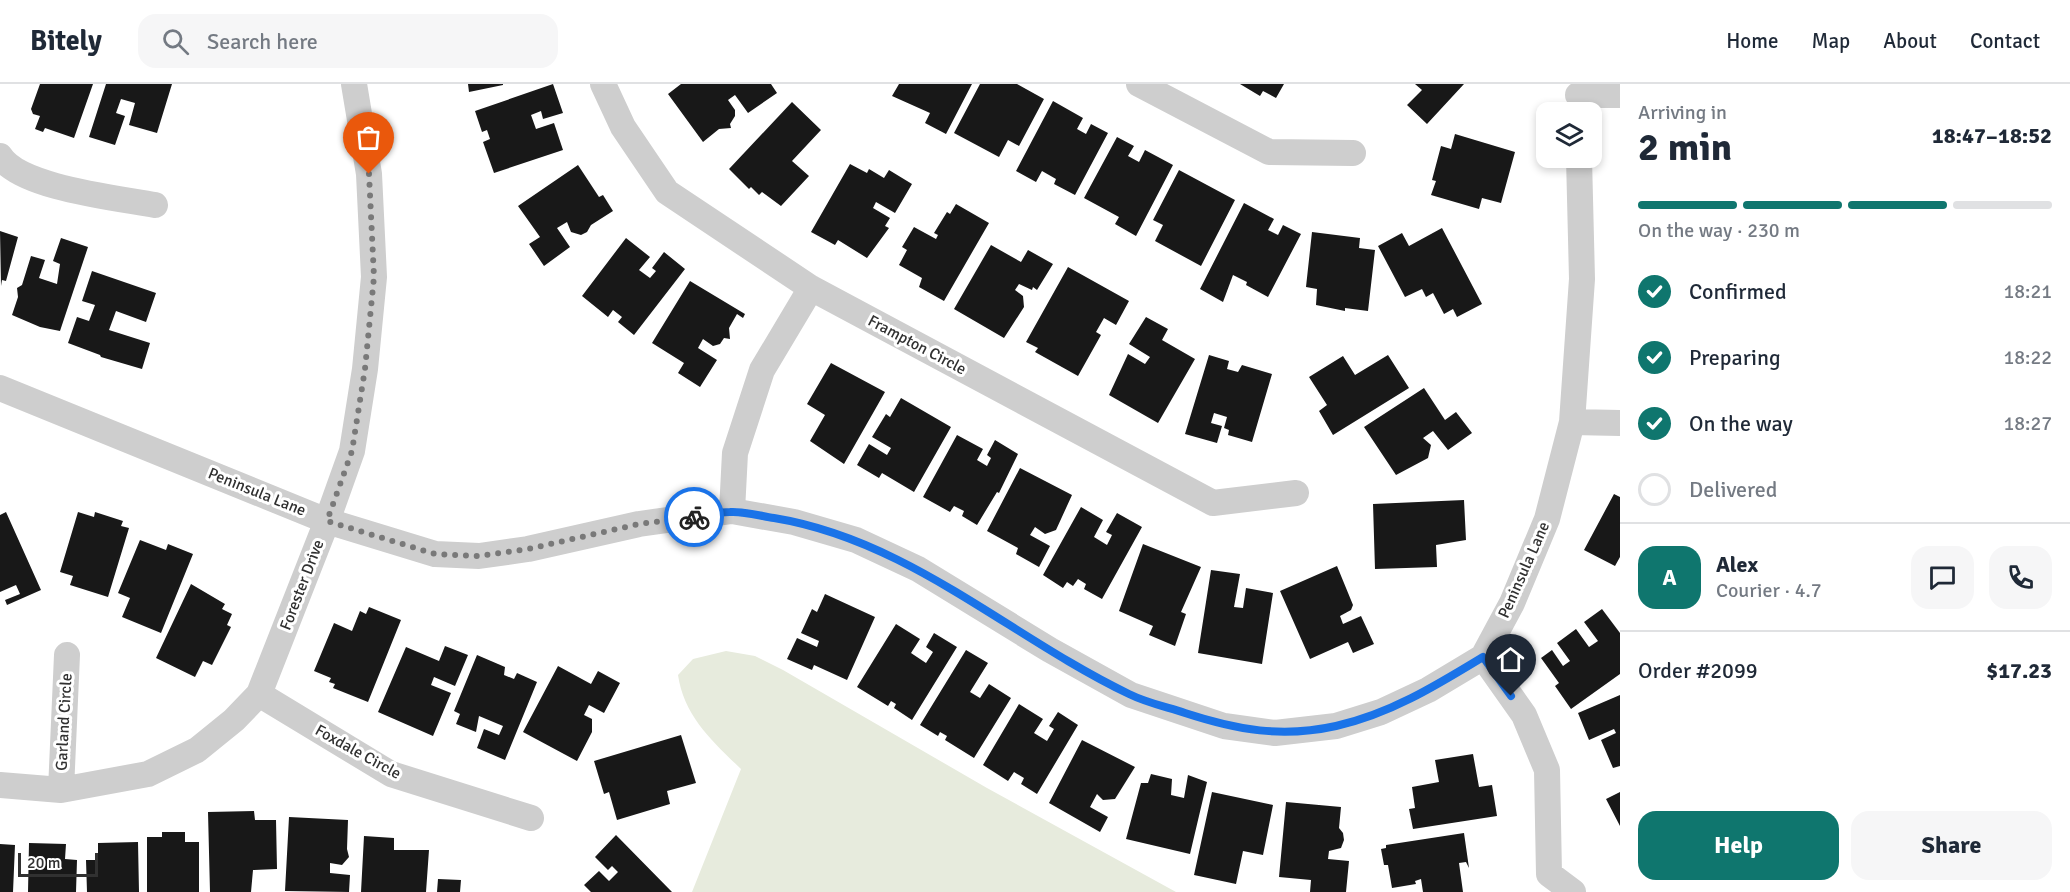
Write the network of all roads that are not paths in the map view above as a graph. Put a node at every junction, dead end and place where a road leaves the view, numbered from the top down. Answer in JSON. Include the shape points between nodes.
{"nodes":[{"id":1,"x":354,"y":84,"type":"edge"},
{"id":2,"x":603,"y":84,"type":"edge"},
{"id":3,"x":1139,"y":84,"type":"edge"},
{"id":4,"x":1620,"y":95,"type":"edge"},
{"id":5,"x":1578,"y":97,"type":"edge"},
{"id":6,"x":1353,"y":153,"type":"dead end"},
{"id":7,"x":0,"y":156,"type":"edge"},
{"id":8,"x":1580,"y":168,"type":"edge"},
{"id":9,"x":155,"y":205,"type":"dead end"},
{"id":10,"x":810,"y":288,"type":"junction"},
{"id":11,"x":0,"y":388,"type":"edge"},
{"id":12,"x":1572,"y":422,"type":"junction"},
{"id":13,"x":1620,"y":423,"type":"edge"},
{"id":14,"x":1296,"y":494,"type":"dead end"},
{"id":15,"x":732,"y":511,"type":"junction"},
{"id":16,"x":327,"y":521,"type":"junction"},
{"id":17,"x":67,"y":655,"type":"dead end"},
{"id":18,"x":1483,"y":657,"type":"junction"},
{"id":19,"x":259,"y":694,"type":"junction"},
{"id":20,"x":0,"y":786,"type":"edge"},
{"id":21,"x":61,"y":790,"type":"junction"},
{"id":22,"x":531,"y":818,"type":"dead end"},
{"id":23,"x":1573,"y":892,"type":"edge"}],
"edges":[{"from":1,"to":16,"type":"street","name":"Forester Drive","via":[[369,174],[374,277],[352,451]]},
{"from":2,"to":10,"type":"street","name":"Frampton Circle","via":[[623,127],[667,192]]},
{"from":3,"to":6,"type":"street","via":[[1269,152]]},
{"from":4,"to":5,"type":"street"},
{"from":7,"to":9,"type":"street","via":[[27,176],[53,186]]},
{"from":8,"to":12,"type":"street","name":"Peninsula Lane","via":[[1582,279]]},
{"from":10,"to":14,"type":"street","name":"Frampton Circle","via":[[1213,502]]},
{"from":10,"to":15,"type":"street","via":[[762,370],[735,453]]},
{"from":11,"to":16,"type":"street","name":"Peninsula Lane"},
{"from":12,"to":13,"type":"street"},
{"from":12,"to":18,"type":"street","name":"Peninsula Lane","via":[[1547,519],[1512,603]]},
{"from":15,"to":16,"type":"street","name":"Peninsula Lane","via":[[639,524],[479,556],[435,554]]},
{"from":15,"to":18,"type":"street","name":"Peninsula Lane","via":[[794,522],[856,540],[918,569],[1131,695],[1224,726],[1275,733],[1336,726],[1381,712],[1428,690]]},
{"from":16,"to":19,"type":"street","name":"Forester Drive"},
{"from":17,"to":21,"type":"street","name":"Garland Circle"},
{"from":18,"to":23,"type":"street","via":[[1524,715],[1547,770],[1549,874]]},
{"from":19,"to":21,"type":"street","name":"Forester Drive","via":[[197,750],[148,774]]},
{"from":19,"to":22,"type":"street","name":"Foxdale Circle","via":[[391,774]]},
{"from":20,"to":21,"type":"street","name":"Forester Drive"}]}
